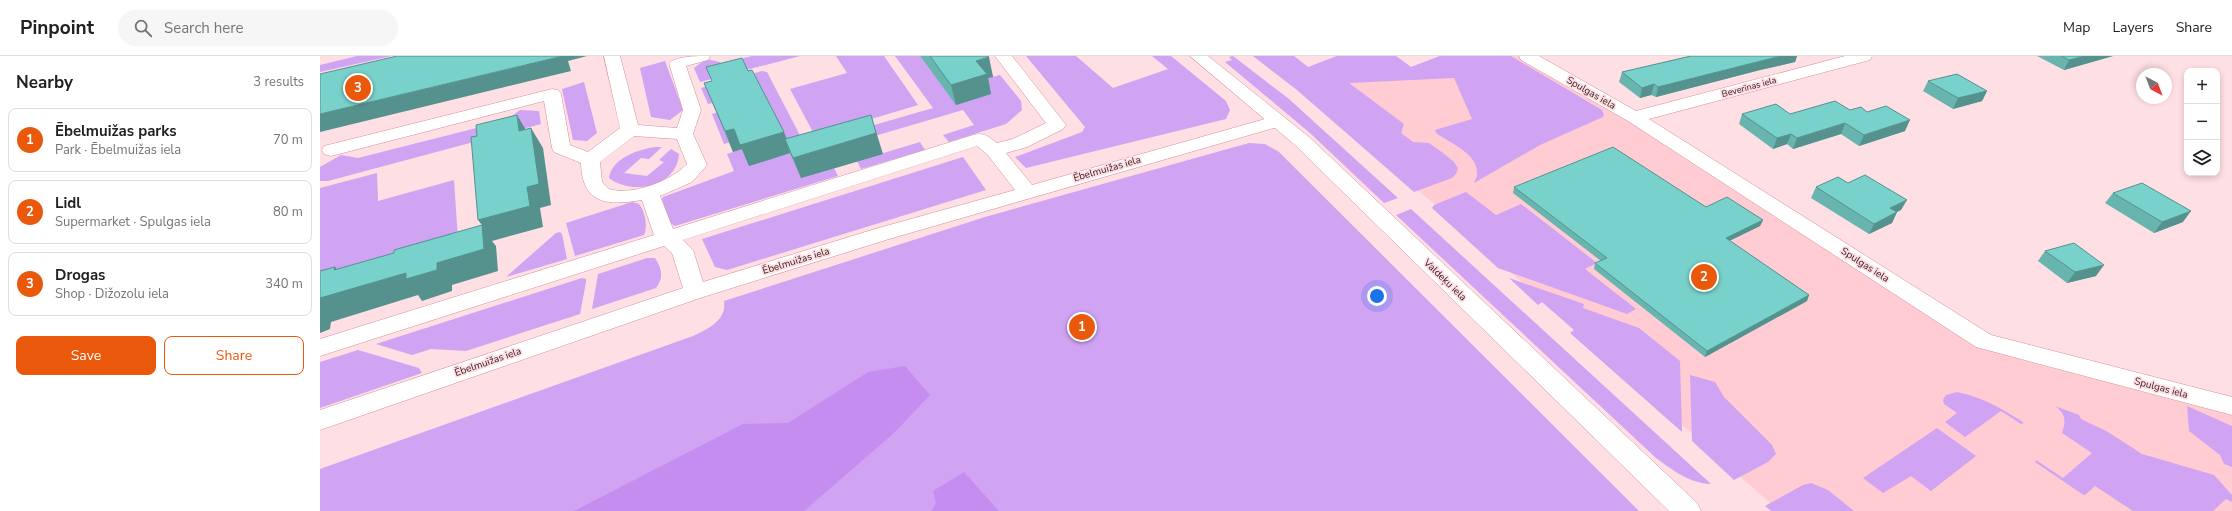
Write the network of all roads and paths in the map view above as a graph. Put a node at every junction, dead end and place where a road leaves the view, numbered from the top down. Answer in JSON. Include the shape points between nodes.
{"nodes":[{"id":1,"x":612,"y":56,"type":"edge"},
{"id":2,"x":702,"y":56,"type":"edge"},
{"id":3,"x":1003,"y":56,"type":"edge"},
{"id":4,"x":1198,"y":56,"type":"edge"},
{"id":5,"x":1527,"y":56,"type":"edge"},
{"id":6,"x":1864,"y":56,"type":"edge"},
{"id":7,"x":1634,"y":118,"type":"junction"},
{"id":8,"x":1278,"y":121,"type":"junction"},
{"id":9,"x":630,"y":130,"type":"junction"},
{"id":10,"x":684,"y":134,"type":"junction"},
{"id":11,"x":330,"y":150,"type":"dead end"},
{"id":12,"x":994,"y":150,"type":"junction"},
{"id":13,"x":590,"y":160,"type":"junction"},
{"id":14,"x":1027,"y":192,"type":"junction"},
{"id":15,"x":649,"y":194,"type":"junction"},
{"id":16,"x":665,"y":237,"type":"junction"},
{"id":17,"x":695,"y":292,"type":"junction"},
{"id":18,"x":320,"y":348,"type":"edge"},
{"id":19,"x":2232,"y":406,"type":"edge"},
{"id":20,"x":320,"y":420,"type":"edge"},
{"id":21,"x":1687,"y":511,"type":"edge"}],
"edges":[{"from":1,"to":9,"type":"street"},
{"from":2,"to":10,"type":"street","via":[[677,63],[692,110]]},
{"from":3,"to":12,"type":"street","via":[[1056,125],[1020,143]]},
{"from":4,"to":8,"type":"street","name":"Valdeķu iela"},
{"from":5,"to":7,"type":"street","name":"Spulgas iela"},
{"from":6,"to":7,"type":"street","name":"Beverīnas iela"},
{"from":7,"to":19,"type":"street","name":"Spulgas iela","via":[[1984,341]]},
{"from":8,"to":14,"type":"street","name":"Ēbelmuižas iela"},
{"from":8,"to":21,"type":"street","name":"Valdeķu iela"},
{"from":9,"to":10,"type":"street"},
{"from":9,"to":13,"type":"street"},
{"from":10,"to":15,"type":"street","via":[[697,165],[685,178]]},
{"from":11,"to":13,"type":"street","via":[[552,94],[562,148]]},
{"from":12,"to":14,"type":"street"},
{"from":12,"to":16,"type":"street","via":[[980,139]]},
{"from":13,"to":15,"type":"street","via":[[592,182],[598,192],[613,197]]},
{"from":14,"to":17,"type":"street","name":"Ēbelmuižas iela"},
{"from":15,"to":16,"type":"street"},
{"from":16,"to":17,"type":"street","via":[[682,250]]},
{"from":16,"to":18,"type":"street"},
{"from":17,"to":20,"type":"street","name":"Ēbelmuižas iela"}]}
